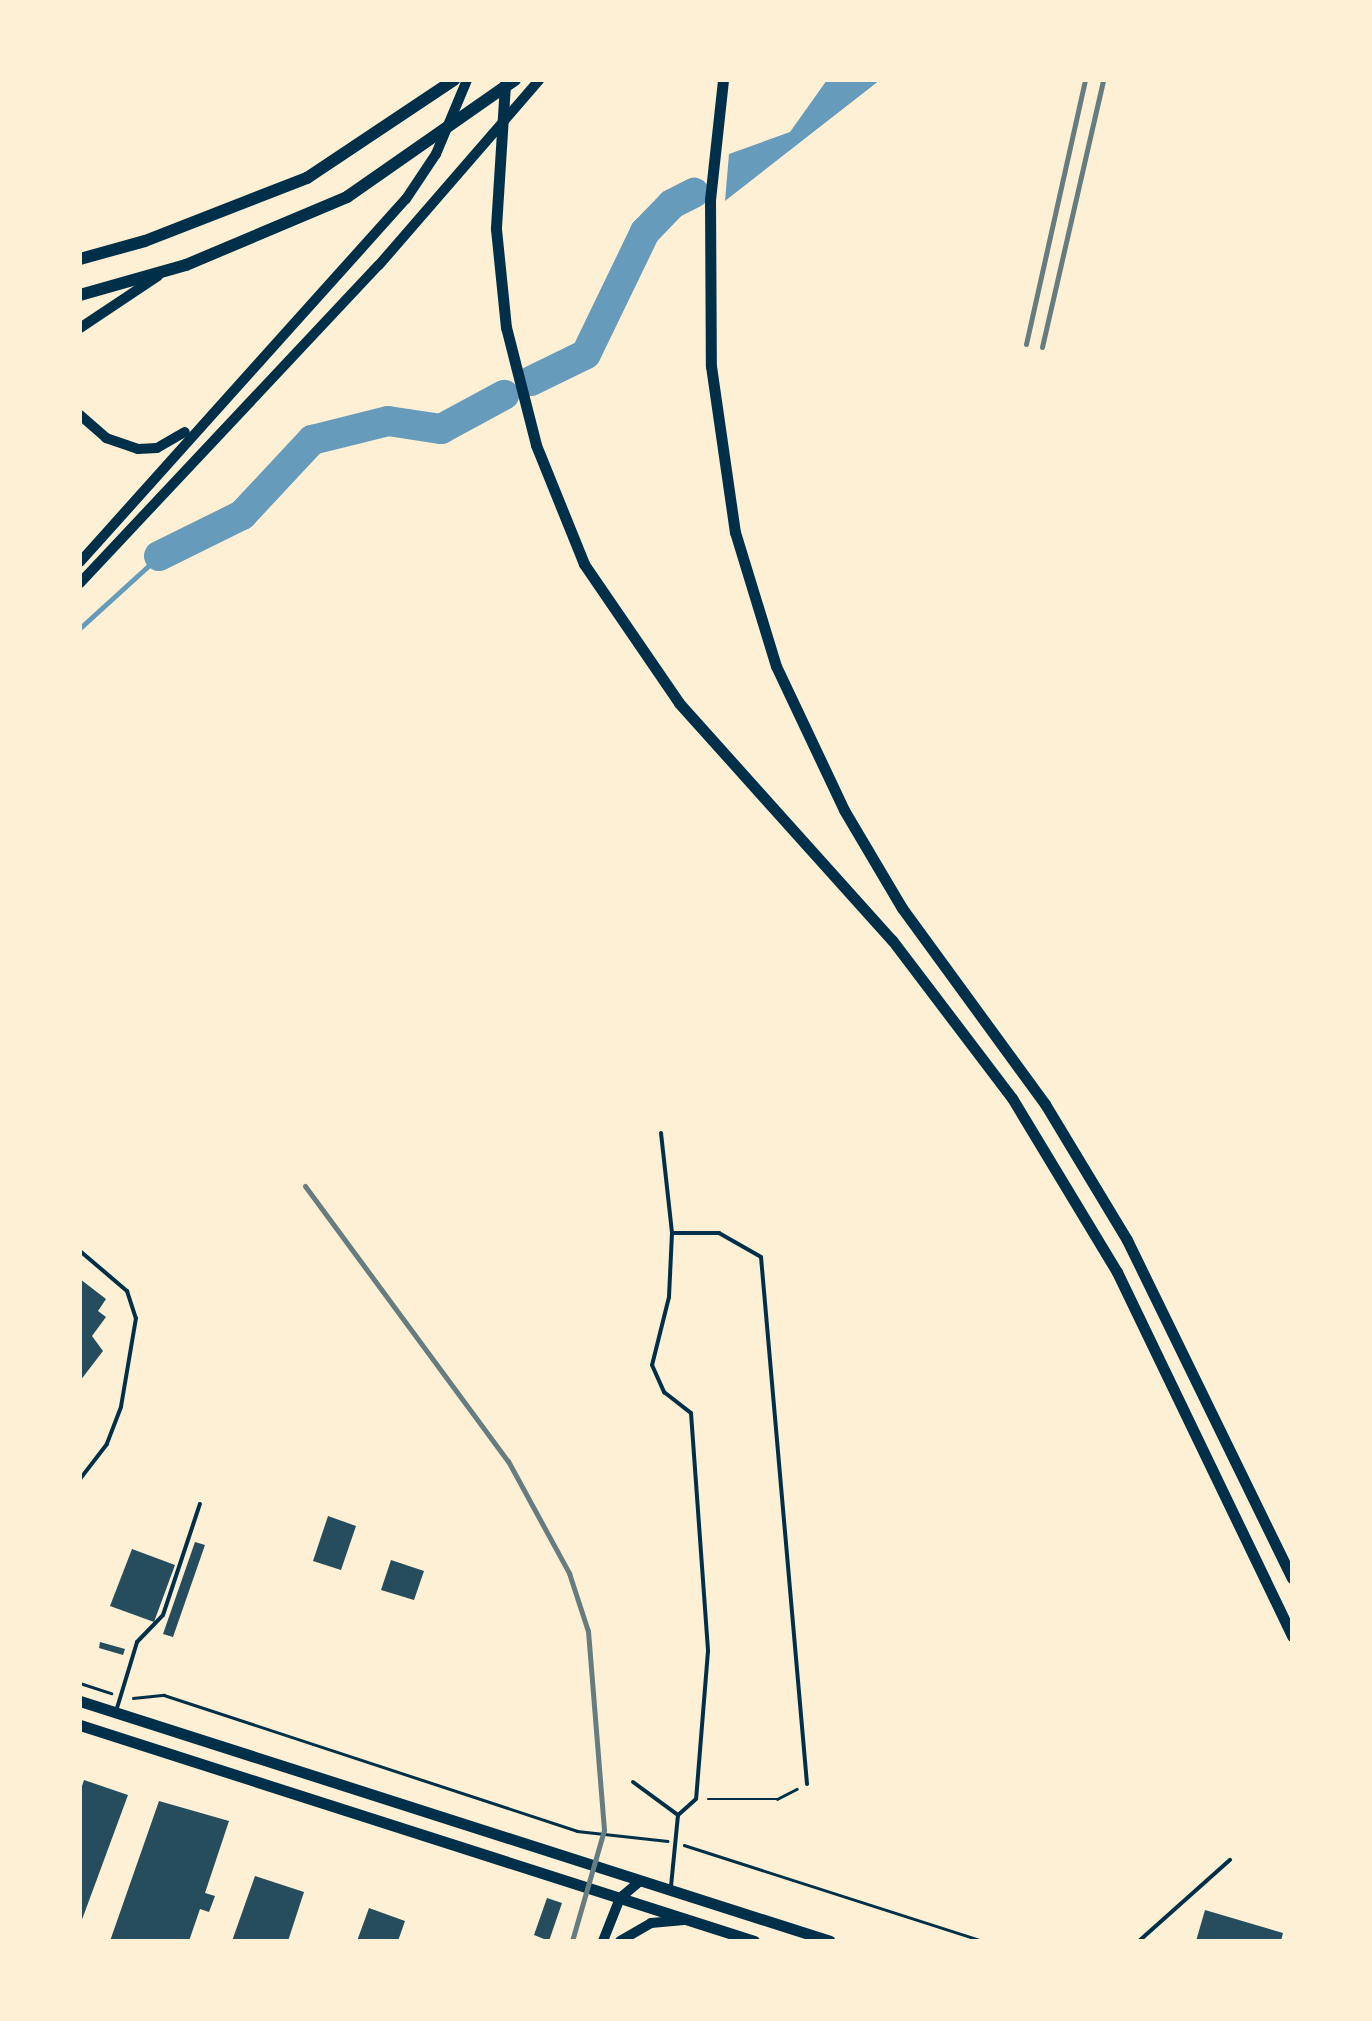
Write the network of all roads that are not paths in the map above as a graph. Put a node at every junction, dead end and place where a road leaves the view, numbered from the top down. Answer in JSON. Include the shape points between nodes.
{"nodes":[{"id":1,"x":454,"y":80,"type":"edge"},
{"id":2,"x":468,"y":80,"type":"edge"},
{"id":3,"x":506,"y":80,"type":"edge"},
{"id":4,"x":515,"y":80,"type":"edge"},
{"id":5,"x":539,"y":80,"type":"edge"},
{"id":6,"x":723,"y":80,"type":"edge"},
{"id":7,"x":80,"y":258,"type":"edge"},
{"id":8,"x":165,"y":272,"type":"junction"},
{"id":9,"x":80,"y":295,"type":"edge"},
{"id":10,"x":80,"y":328,"type":"edge"},
{"id":11,"x":240,"y":380,"type":"junction"},
{"id":12,"x":80,"y":415,"type":"edge"},
{"id":13,"x":80,"y":562,"type":"edge"},
{"id":14,"x":80,"y":582,"type":"edge"},
{"id":15,"x":661,"y":1133,"type":"dead end"},
{"id":16,"x":672,"y":1234,"type":"junction"},
{"id":17,"x":80,"y":1251,"type":"edge"},
{"id":18,"x":80,"y":1478,"type":"edge"},
{"id":19,"x":200,"y":1504,"type":"dead end"},
{"id":20,"x":1292,"y":1578,"type":"edge"},
{"id":21,"x":1292,"y":1636,"type":"edge"},
{"id":22,"x":81,"y":1699,"type":"edge"},
{"id":23,"x":116,"y":1713,"type":"junction"},
{"id":24,"x":80,"y":1725,"type":"edge"},
{"id":25,"x":633,"y":1782,"type":"dead end"},
{"id":26,"x":807,"y":1784,"type":"road end"},
{"id":27,"x":678,"y":1816,"type":"junction"},
{"id":28,"x":1230,"y":1860,"type":"dead end"},
{"id":29,"x":640,"y":1881,"type":"junction"},
{"id":30,"x":670,"y":1890,"type":"junction"},
{"id":31,"x":620,"y":1898,"type":"junction"},
{"id":32,"x":687,"y":1920,"type":"junction"},
{"id":33,"x":603,"y":1941,"type":"edge"},
{"id":34,"x":620,"y":1941,"type":"edge"},
{"id":35,"x":754,"y":1941,"type":"edge"},
{"id":36,"x":830,"y":1941,"type":"edge"},
{"id":37,"x":1138,"y":1941,"type":"edge"}],
"edges":[{"from":1,"to":7,"type":"main road","via":[[306,178],[145,242]]},
{"from":2,"to":11,"type":"street","via":[[414,190]]},
{"from":3,"to":21,"type":"main road","via":[[496,229],[510,349],[558,504],[612,612],[679,703],[936,992],[1012,1098],[1116,1272]]},
{"from":4,"to":8,"type":"main road","via":[[347,197]]},
{"from":5,"to":14,"type":"street","via":[[379,265]]},
{"from":6,"to":20,"type":"main road","via":[[710,176],[708,293],[718,432],[735,532],[799,720],[902,908],[1045,1104],[1128,1240]]},
{"from":8,"to":9,"type":"main road"},
{"from":8,"to":10,"type":"street"},
{"from":11,"to":12,"type":"street","via":[[183,434],[157,448],[123,446]]},
{"from":11,"to":13,"type":"street"},
{"from":15,"to":16,"type":"lane"},
{"from":16,"to":26,"type":"lane","via":[[719,1233],[761,1257]]},
{"from":16,"to":27,"type":"lane","via":[[669,1297],[652,1364],[664,1392],[691,1413],[708,1651],[696,1799]]},
{"from":17,"to":18,"type":"lane","via":[[127,1291],[136,1318],[121,1407],[107,1444]]},
{"from":19,"to":23,"type":"lane","via":[[163,1616],[137,1642]]},
{"from":22,"to":23,"type":"main road"},
{"from":23,"to":29,"type":"main road"},
{"from":24,"to":31,"type":"main road"},
{"from":25,"to":27,"type":"lane"},
{"from":27,"to":30,"type":"lane"},
{"from":28,"to":37,"type":"lane"},
{"from":29,"to":30,"type":"main road"},
{"from":29,"to":31,"type":"street"},
{"from":30,"to":36,"type":"main road"},
{"from":31,"to":32,"type":"main road"},
{"from":31,"to":33,"type":"street"},
{"from":32,"to":34,"type":"street","via":[[651,1923]]},
{"from":32,"to":35,"type":"main road"}]}
